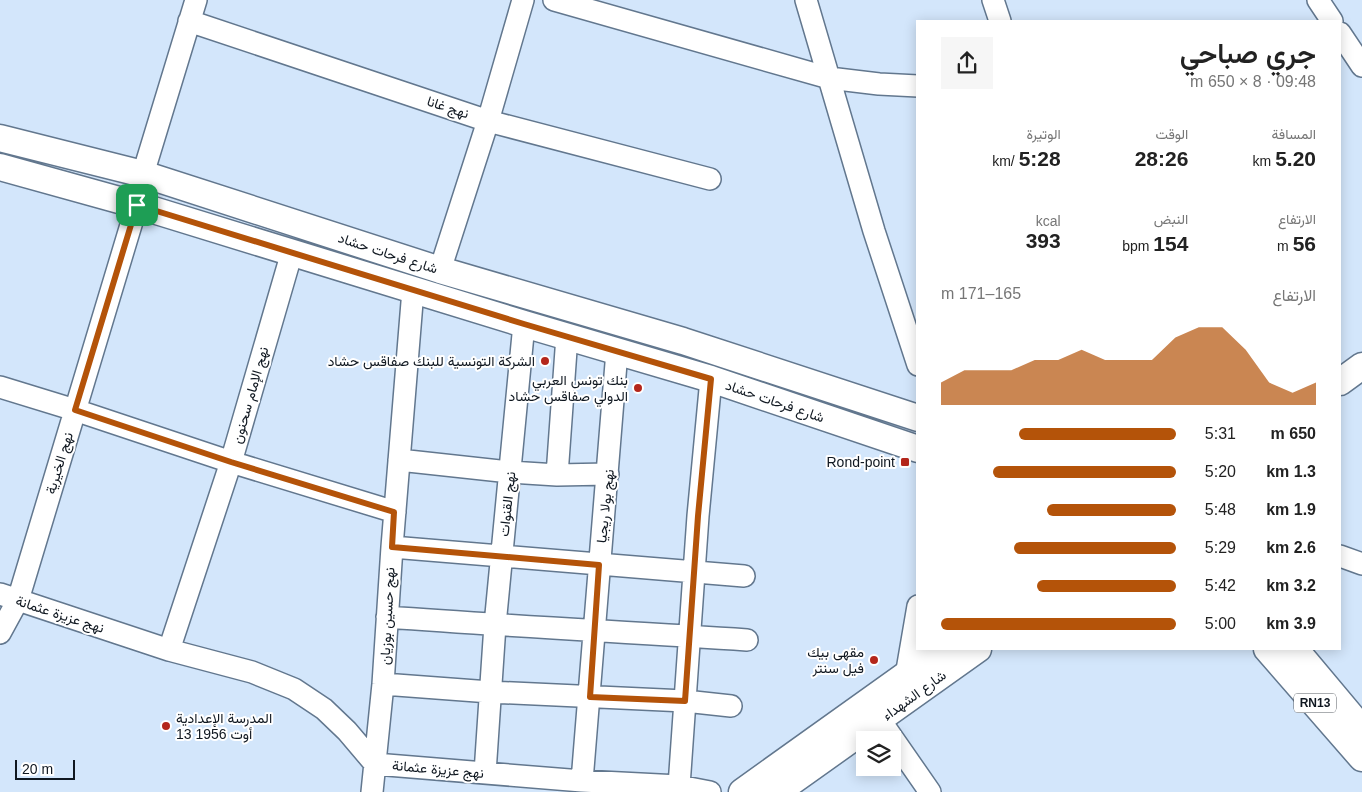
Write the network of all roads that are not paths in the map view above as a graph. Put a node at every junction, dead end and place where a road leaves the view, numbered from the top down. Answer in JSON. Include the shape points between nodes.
{"nodes":[{"id":1,"x":196,"y":0,"type":"edge"},
{"id":2,"x":523,"y":0,"type":"edge"},
{"id":3,"x":554,"y":0,"type":"edge"},
{"id":4,"x":806,"y":0,"type":"edge"},
{"id":5,"x":993,"y":0,"type":"edge"},
{"id":6,"x":1318,"y":0,"type":"edge"},
{"id":7,"x":1000,"y":20,"type":"edge"},
{"id":8,"x":1331,"y":20,"type":"edge"},
{"id":9,"x":189,"y":21,"type":"junction"},
{"id":10,"x":1341,"y":34,"type":"edge"},
{"id":11,"x":1362,"y":66,"type":"edge"},
{"id":12,"x":829,"y":78,"type":"junction"},
{"id":13,"x":916,"y":86,"type":"edge"},
{"id":14,"x":488,"y":121,"type":"junction"},
{"id":15,"x":0,"y":138,"type":"edge"},
{"id":16,"x":0,"y":167,"type":"edge"},
{"id":17,"x":143,"y":174,"type":"junction"},
{"id":18,"x":710,"y":179,"type":"dead end"},
{"id":19,"x":137,"y":205,"type":"junction"},
{"id":20,"x":292,"y":252,"type":"junction"},
{"id":21,"x":440,"y":270,"type":"junction"},
{"id":22,"x":413,"y":290,"type":"junction"},
{"id":23,"x":524,"y":324,"type":"junction"},
{"id":24,"x":567,"y":336,"type":"junction"},
{"id":25,"x":617,"y":351,"type":"junction"},
{"id":26,"x":916,"y":359,"type":"edge"},
{"id":27,"x":1362,"y":366,"type":"edge"},
{"id":28,"x":711,"y":379,"type":"junction"},
{"id":29,"x":1341,"y":381,"type":"edge"},
{"id":30,"x":0,"y":387,"type":"edge"},
{"id":31,"x":75,"y":410,"type":"junction"},
{"id":32,"x":916,"y":417,"type":"edge"},
{"id":33,"x":916,"y":448,"type":"edge"},
{"id":34,"x":399,"y":460,"type":"junction"},
{"id":35,"x":231,"y":462,"type":"junction"},
{"id":36,"x":510,"y":472,"type":"junction"},
{"id":37,"x":608,"y":474,"type":"junction"},
{"id":38,"x":557,"y":475,"type":"junction"},
{"id":39,"x":394,"y":512,"type":"junction"},
{"id":40,"x":392,"y":547,"type":"junction"},
{"id":41,"x":1341,"y":556,"type":"edge"},
{"id":42,"x":502,"y":557,"type":"junction"},
{"id":43,"x":1362,"y":564,"type":"edge"},
{"id":44,"x":599,"y":565,"type":"junction"},
{"id":45,"x":695,"y":572,"type":"junction"},
{"id":46,"x":744,"y":576,"type":"dead end"},
{"id":47,"x":9,"y":597,"type":"edge"},
{"id":48,"x":387,"y":616,"type":"junction"},
{"id":49,"x":916,"y":618,"type":"edge"},
{"id":50,"x":495,"y":626,"type":"junction"},
{"id":51,"x":595,"y":630,"type":"junction"},
{"id":52,"x":0,"y":633,"type":"edge"},
{"id":53,"x":690,"y":636,"type":"junction"},
{"id":54,"x":747,"y":640,"type":"dead end"},
{"id":55,"x":169,"y":650,"type":"junction"},
{"id":56,"x":941,"y":650,"type":"edge"},
{"id":57,"x":977,"y":650,"type":"edge"},
{"id":58,"x":1268,"y":650,"type":"edge"},
{"id":59,"x":1296,"y":650,"type":"edge"},
{"id":60,"x":906,"y":676,"type":"junction"},
{"id":61,"x":383,"y":684,"type":"junction"},
{"id":62,"x":490,"y":692,"type":"junction"},
{"id":63,"x":590,"y":697,"type":"junction"},
{"id":64,"x":685,"y":701,"type":"junction"},
{"id":65,"x":731,"y":706,"type":"dead end"},
{"id":66,"x":880,"y":720,"type":"junction"},
{"id":67,"x":1362,"y":728,"type":"edge"},
{"id":68,"x":1362,"y":758,"type":"edge"},
{"id":69,"x":375,"y":764,"type":"junction"},
{"id":70,"x":486,"y":773,"type":"junction"},
{"id":71,"x":582,"y":781,"type":"junction"},
{"id":72,"x":679,"y":786,"type":"junction"},
{"id":73,"x":372,"y":792,"type":"edge"},
{"id":74,"x":710,"y":792,"type":"edge"},
{"id":75,"x":742,"y":792,"type":"edge"},
{"id":76,"x":777,"y":792,"type":"edge"},
{"id":77,"x":930,"y":792,"type":"edge"}],
"edges":[{"from":1,"to":9,"type":"street","name":"نهج الخيرية"},
{"from":2,"to":14,"type":"street"},
{"from":3,"to":12,"type":"street"},
{"from":4,"to":12,"type":"street"},
{"from":5,"to":7,"type":"street"},
{"from":6,"to":8,"type":"street"},
{"from":9,"to":14,"type":"street","name":"نهج غانا"},
{"from":9,"to":17,"type":"street","name":"نهج الخيرية"},
{"from":10,"to":11,"type":"street"},
{"from":12,"to":13,"type":"street"},
{"from":12,"to":26,"type":"street"},
{"from":14,"to":18,"type":"street","name":"نهج غانا"},
{"from":14,"to":21,"type":"street"},
{"from":15,"to":17,"type":"main road","name":"شارع فرحات حشاد"},
{"from":16,"to":19,"type":"main road","name":"شارع فرحات حشاد"},
{"from":17,"to":19,"type":"street","name":"نهج الخيرية"},
{"from":17,"to":21,"type":"main road","name":"شارع فرحات حشاد"},
{"from":19,"to":20,"type":"main road","name":"شارع فرحات حشاد"},
{"from":19,"to":31,"type":"street","name":"نهج الخيرية"},
{"from":20,"to":22,"type":"main road","name":"شارع فرحات حشاد"},
{"from":20,"to":35,"type":"street","name":"نهج الإمام سحنون"},
{"from":21,"to":32,"type":"main road","name":"شارع فرحات حشاد","via":[[683,341]]},
{"from":22,"to":23,"type":"main road","name":"شارع فرحات حشاد"},
{"from":22,"to":34,"type":"street","name":"نهج حسين بوزيان"},
{"from":23,"to":24,"type":"main road","name":"شارع فرحات حشاد"},
{"from":23,"to":36,"type":"street","name":"نهج القنوات"},
{"from":24,"to":25,"type":"main road","name":"شارع فرحات حشاد"},
{"from":24,"to":38,"type":"street"},
{"from":25,"to":28,"type":"main road","name":"شارع فرحات حشاد"},
{"from":25,"to":37,"type":"street","name":"نهج بولا ريجيا"},
{"from":27,"to":29,"type":"main road"},
{"from":28,"to":33,"type":"main road","name":"شارع فرحات حشاد"},
{"from":28,"to":45,"type":"street"},
{"from":30,"to":31,"type":"street"},
{"from":31,"to":35,"type":"street"},
{"from":31,"to":47,"type":"street","name":"نهج الخيرية"},
{"from":34,"to":36,"type":"street"},
{"from":34,"to":39,"type":"street","name":"نهج حسين بوزيان"},
{"from":35,"to":39,"type":"street"},
{"from":35,"to":55,"type":"street","name":"نهج الإمام سحنون"},
{"from":36,"to":38,"type":"street"},
{"from":36,"to":42,"type":"street","name":"نهج القنوات"},
{"from":37,"to":38,"type":"street"},
{"from":37,"to":44,"type":"street","name":"نهج بولا ريجيا"},
{"from":39,"to":40,"type":"street","name":"نهج حسين بوزيان"},
{"from":40,"to":42,"type":"street"},
{"from":40,"to":48,"type":"street","name":"نهج حسين بوزيان"},
{"from":41,"to":43,"type":"street"},
{"from":42,"to":44,"type":"street"},
{"from":42,"to":50,"type":"street","name":"نهج القنوات"},
{"from":44,"to":45,"type":"street"},
{"from":44,"to":51,"type":"street","name":"نهج بولا ريجيا"},
{"from":45,"to":46,"type":"street"},
{"from":45,"to":53,"type":"street"},
{"from":47,"to":52,"type":"street","name":"نهج الخيرية"},
{"from":47,"to":55,"type":"street","name":"نهج عزيزة عثمانة"},
{"from":48,"to":50,"type":"street"},
{"from":48,"to":61,"type":"street","name":"نهج حسين بوزيان"},
{"from":49,"to":60,"type":"street"},
{"from":50,"to":51,"type":"street"},
{"from":50,"to":62,"type":"street","name":"نهج القنوات"},
{"from":51,"to":53,"type":"street"},
{"from":51,"to":63,"type":"street","name":"نهج بولا ريجيا"},
{"from":53,"to":54,"type":"street"},
{"from":53,"to":64,"type":"street"},
{"from":55,"to":69,"type":"street","name":"نهج عزيزة عثمانة","via":[[252,672],[294,688],[330,715]]},
{"from":56,"to":60,"type":"main road","name":"شارع الشهداء"},
{"from":57,"to":66,"type":"main road","name":"شارع الشهداء"},
{"from":58,"to":68,"type":"main road","number":"RN13"},
{"from":59,"to":67,"type":"main road","number":"RN13"},
{"from":60,"to":75,"type":"main road","name":"شارع الشهداء"},
{"from":61,"to":62,"type":"street"},
{"from":61,"to":69,"type":"street","name":"نهج حسين بوزيان"},
{"from":62,"to":63,"type":"street"},
{"from":62,"to":70,"type":"street","name":"نهج القنوات"},
{"from":63,"to":64,"type":"street"},
{"from":63,"to":71,"type":"street","name":"نهج بولا ريجيا"},
{"from":64,"to":65,"type":"street"},
{"from":64,"to":72,"type":"street"},
{"from":66,"to":76,"type":"main road","name":"شارع الشهداء"},
{"from":66,"to":77,"type":"street"},
{"from":69,"to":70,"type":"street","name":"نهج عزيزة عثمانة"},
{"from":69,"to":73,"type":"street","name":"نهج حسين بوزيان"},
{"from":70,"to":71,"type":"street","name":"نهج عزيزة عثمانة"},
{"from":71,"to":72,"type":"street","name":"نهج عزيزة عثمانة"},
{"from":72,"to":74,"type":"street","name":"نهج عزيزة عثمانة"}]}
